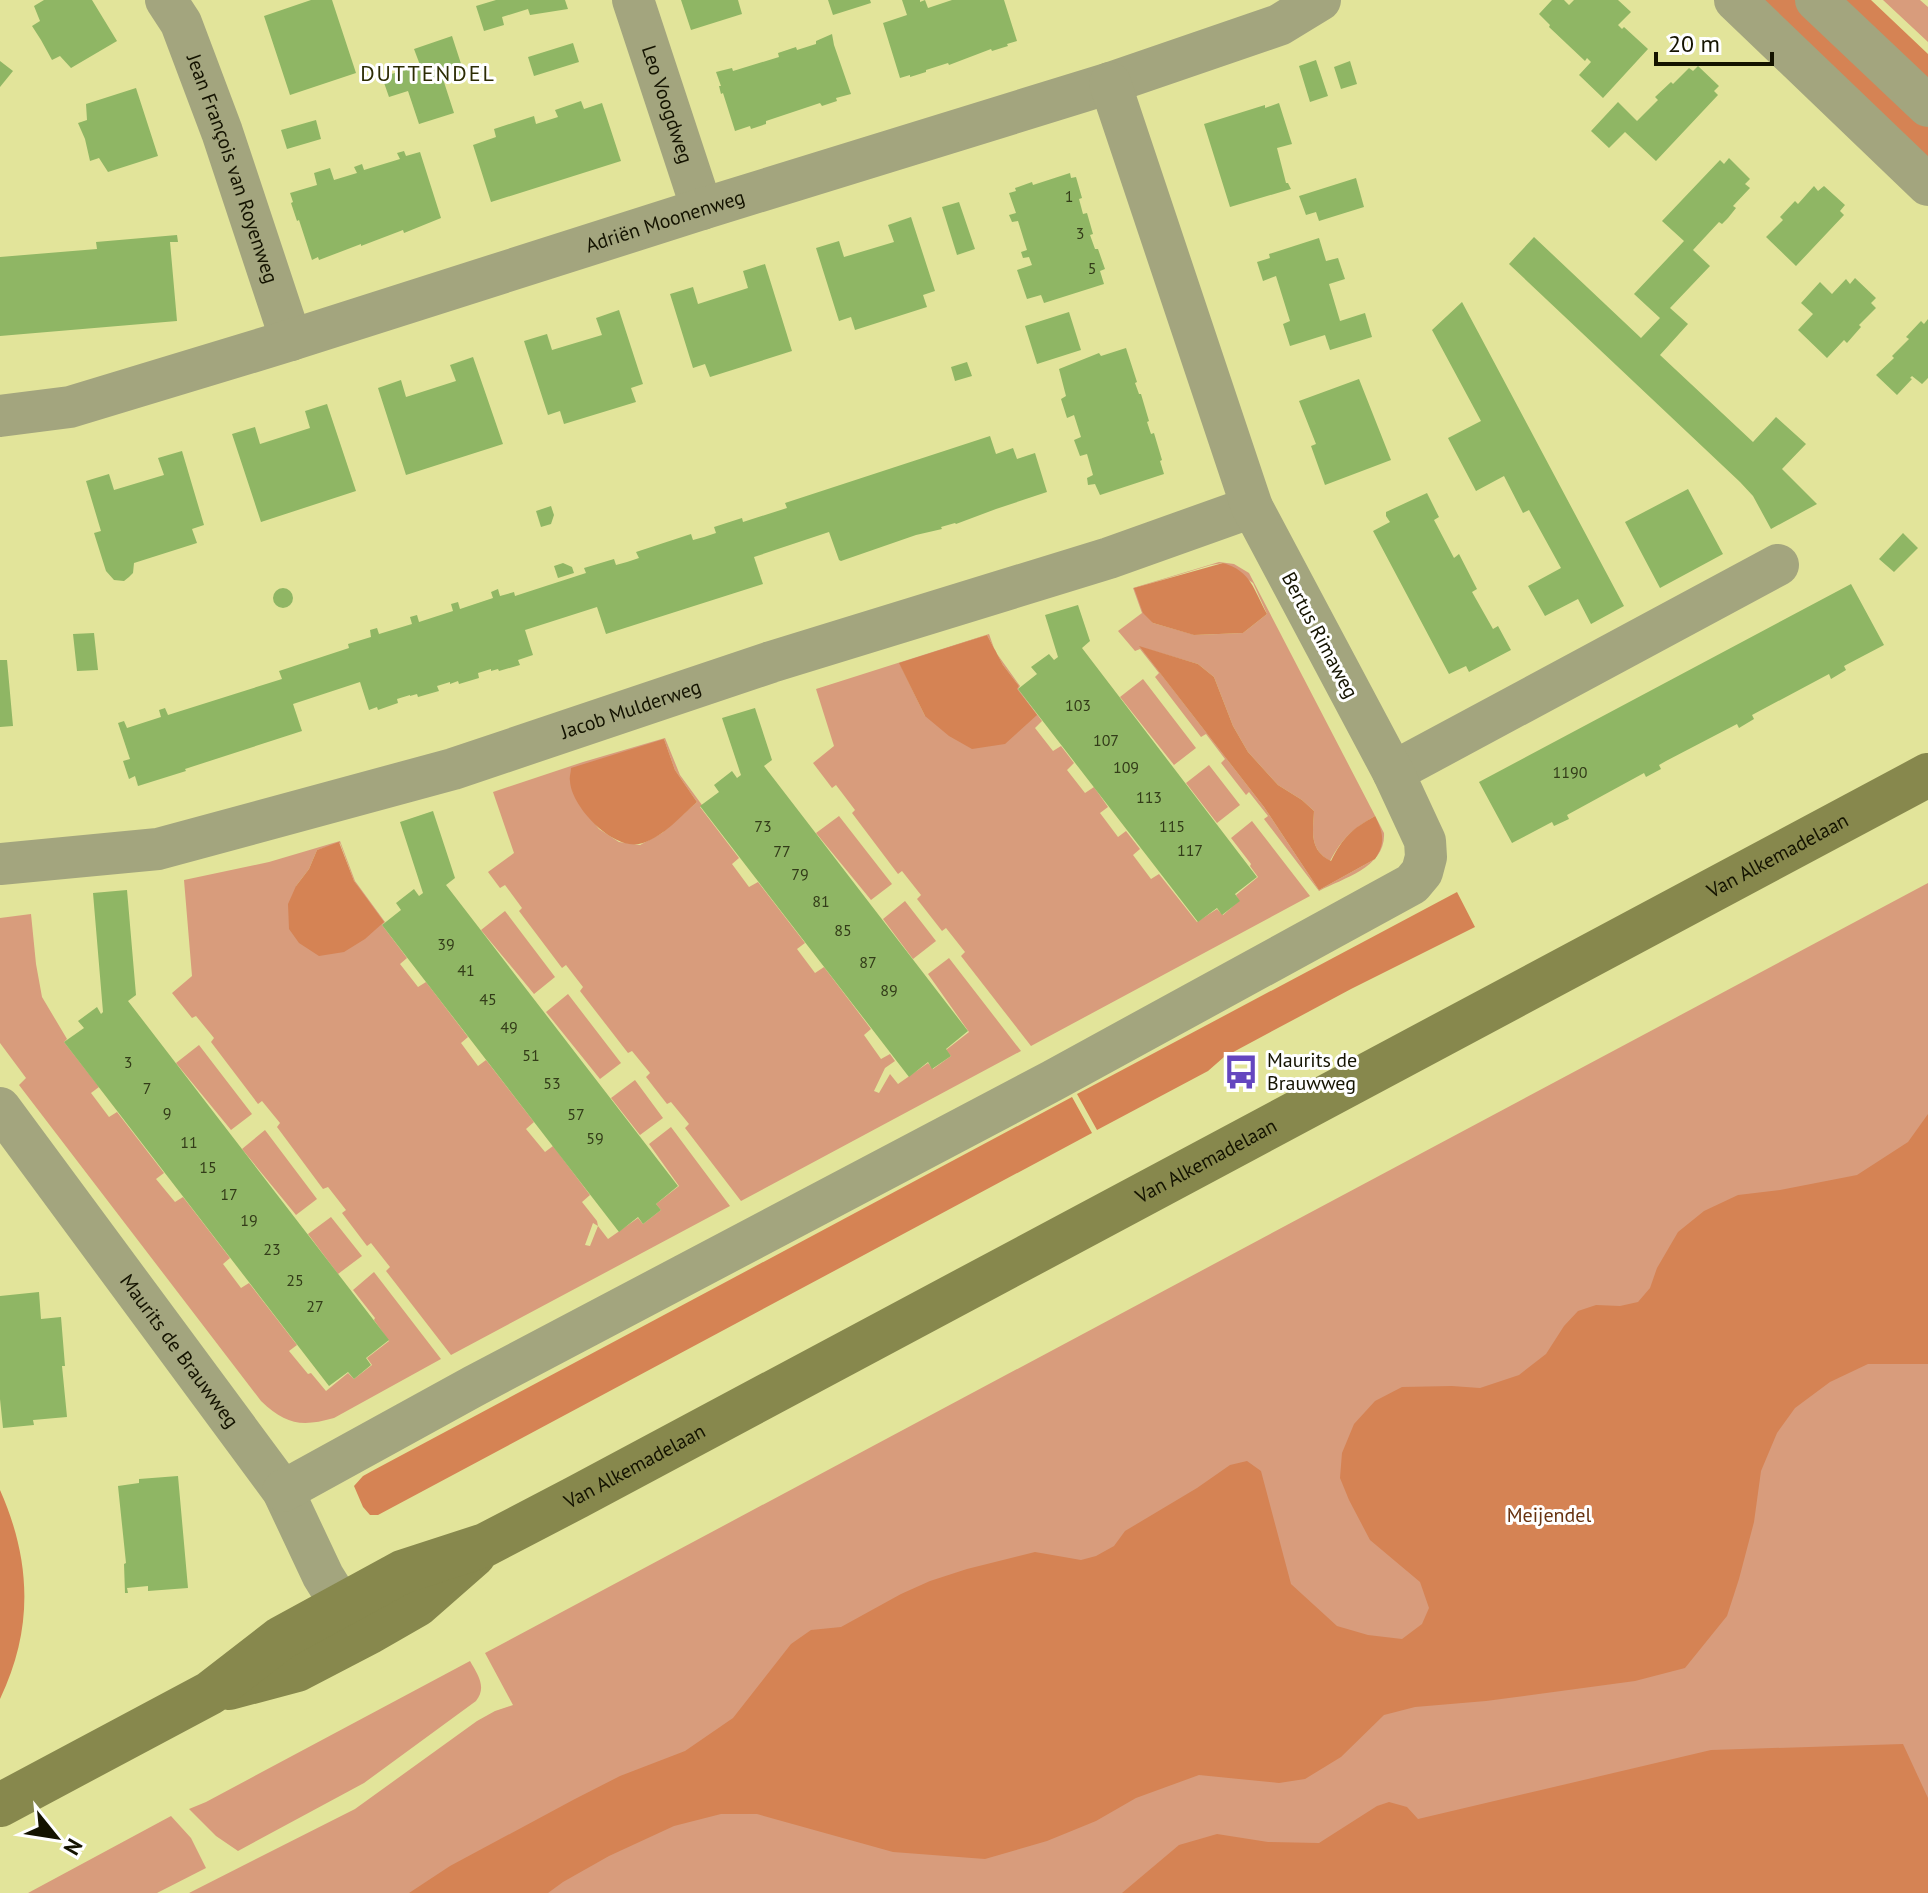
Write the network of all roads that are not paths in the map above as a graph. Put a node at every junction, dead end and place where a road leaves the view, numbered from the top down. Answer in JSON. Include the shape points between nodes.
{"nodes":[{"id":1,"x":166,"y":0,"type":"edge"},
{"id":2,"x":633,"y":0,"type":"edge"},
{"id":3,"x":1320,"y":0,"type":"edge"},
{"id":4,"x":1735,"y":0,"type":"edge"},
{"id":5,"x":1816,"y":0,"type":"edge"},
{"id":6,"x":1110,"y":83,"type":"junction"},
{"id":7,"x":1928,"y":106,"type":"edge"},
{"id":8,"x":1928,"y":185,"type":"edge"},
{"id":9,"x":702,"y":209,"type":"junction"},
{"id":10,"x":291,"y":340,"type":"junction"},
{"id":11,"x":0,"y":416,"type":"edge"},
{"id":12,"x":1252,"y":507,"type":"junction"},
{"id":13,"x":1778,"y":565,"type":"dead end"},
{"id":14,"x":1393,"y":772,"type":"junction"},
{"id":15,"x":1928,"y":775,"type":"edge"},
{"id":16,"x":0,"y":864,"type":"edge"},
{"id":17,"x":0,"y":1108,"type":"edge"},
{"id":18,"x":283,"y":1491,"type":"junction"},
{"id":19,"x":485,"y":1545,"type":"junction"},
{"id":20,"x":341,"y":1605,"type":"junction"},
{"id":21,"x":210,"y":1693,"type":"junction"},
{"id":22,"x":0,"y":1805,"type":"edge"}],
"edges":[{"from":1,"to":10,"type":"street","name":"Jean François van Royenweg","via":[[202,77]]},
{"from":2,"to":9,"type":"street","name":"Leo Voogdweg"},
{"from":3,"to":6,"type":"street","name":"Adriën Moonenweg","via":[[1279,25]]},
{"from":4,"to":8,"type":"street"},
{"from":5,"to":7,"type":"street"},
{"from":6,"to":9,"type":"street","name":"Adriën Moonenweg"},
{"from":6,"to":12,"type":"street","name":"Bertus Rimaweg"},
{"from":9,"to":10,"type":"street","name":"Adriën Moonenweg"},
{"from":10,"to":11,"type":"street","name":"Adriën Moonenweg","via":[[70,407]]},
{"from":12,"to":14,"type":"street","name":"Bertus Rimaweg"},
{"from":12,"to":16,"type":"street","name":"Jacob Mulderweg","via":[[453,769],[158,849]]},
{"from":13,"to":14,"type":"street"},
{"from":14,"to":18,"type":"street","via":[[1425,841],[1422,872],[1412,884]]},
{"from":15,"to":19,"type":"main road","name":"Van Alkemadelaan"},
{"from":17,"to":18,"type":"street","name":"Maurits de Brauwweg"},
{"from":18,"to":20,"type":"street","name":"Maurits de Brauwweg"},
{"from":19,"to":20,"type":"main road","name":"Van Alkemadelaan","via":[[402,1572]]},
{"from":19,"to":21,"type":"main road","name":"Van Alkemadelaan","via":[[417,1605],[370,1632],[297,1670]]},
{"from":20,"to":21,"type":"main road","name":"Van Alkemadelaan","via":[[281,1638]]},
{"from":21,"to":22,"type":"main road","name":"Van Alkemadelaan"}]}
